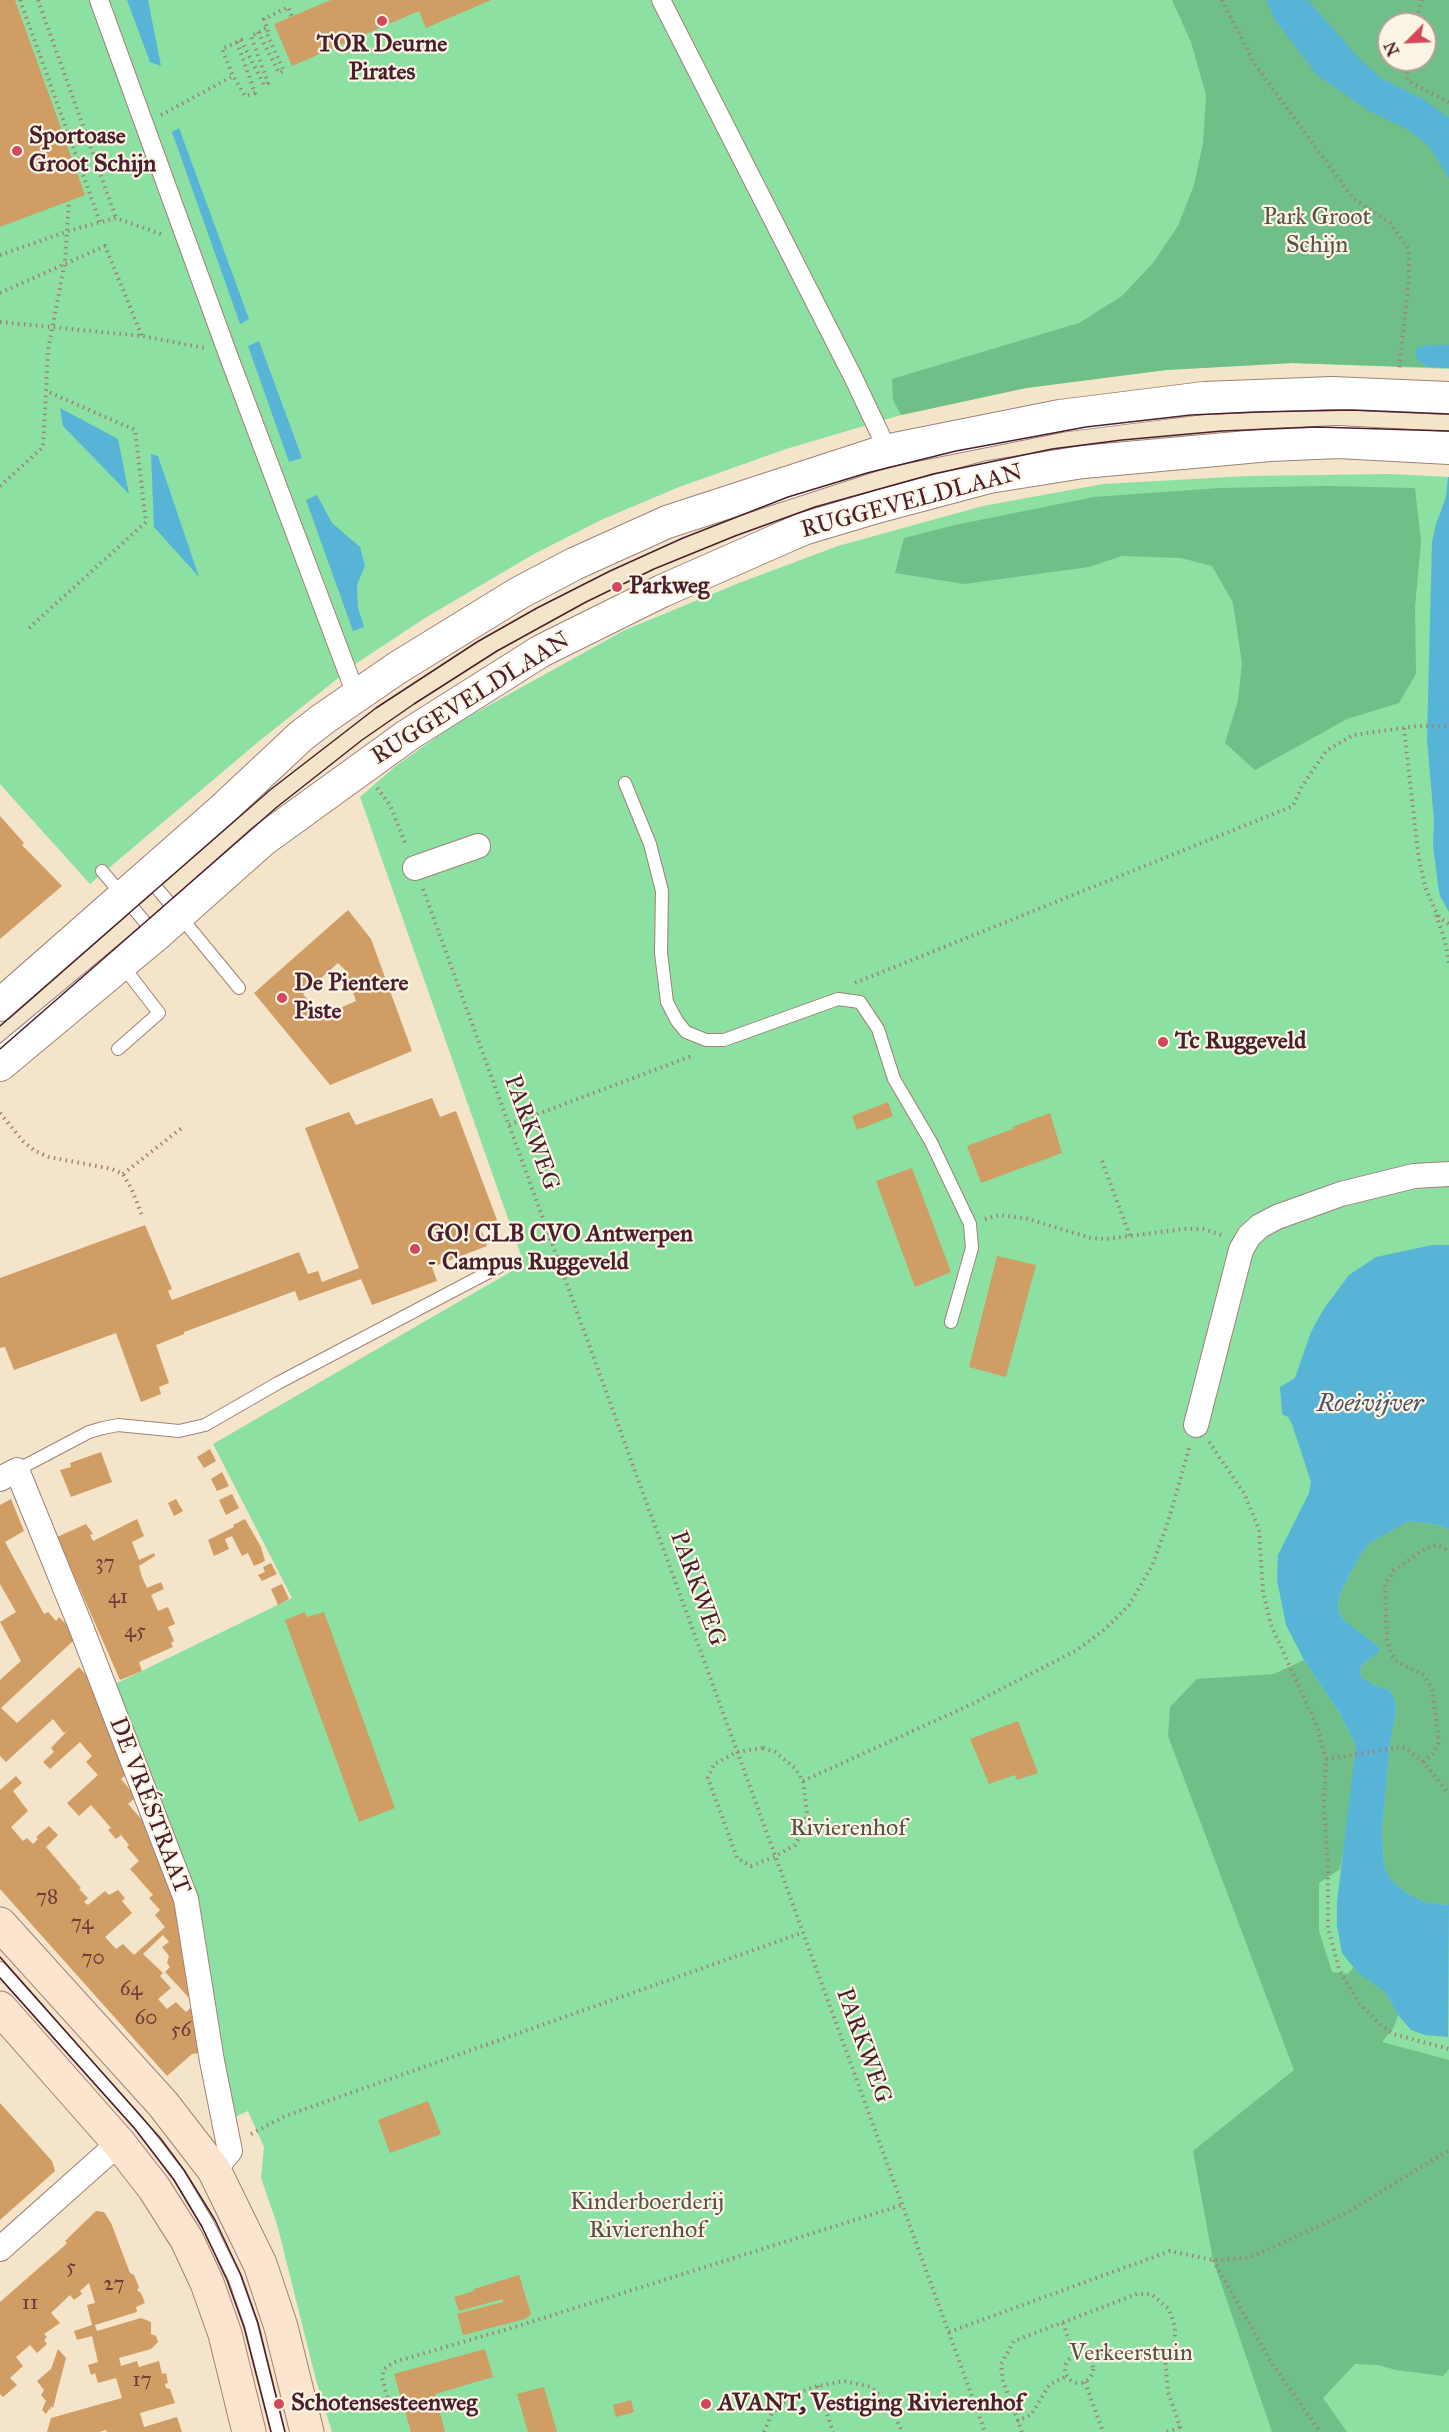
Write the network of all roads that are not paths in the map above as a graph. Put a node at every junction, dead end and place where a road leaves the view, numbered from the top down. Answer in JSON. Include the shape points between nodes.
{"nodes":[{"id":1,"x":99,"y":0,"type":"edge"},
{"id":2,"x":661,"y":0,"type":"edge"},
{"id":3,"x":1449,"y":398,"type":"edge"},
{"id":4,"x":1449,"y":448,"type":"edge"},
{"id":5,"x":885,"y":451,"type":"junction"},
{"id":6,"x":352,"y":684,"type":"dead end"},
{"id":7,"x":626,"y":783,"type":"dead end"},
{"id":8,"x":478,"y":846,"type":"dead end"},
{"id":9,"x":415,"y":868,"type":"road end"},
{"id":10,"x":102,"y":871,"type":"dead end"},
{"id":11,"x":147,"y":876,"type":"junction"},
{"id":12,"x":124,"y":897,"type":"junction"},
{"id":13,"x":167,"y":925,"type":"junction"},
{"id":14,"x":121,"y":964,"type":"junction"},
{"id":15,"x":239,"y":988,"type":"dead end"},
{"id":16,"x":0,"y":1005,"type":"edge"},
{"id":17,"x":118,"y":1049,"type":"dead end"},
{"id":18,"x":0,"y":1065,"type":"edge"},
{"id":19,"x":1449,"y":1174,"type":"edge"},
{"id":20,"x":506,"y":1263,"type":"dead end"},
{"id":21,"x":951,"y":1322,"type":"dead end"},
{"id":22,"x":1196,"y":1425,"type":"road end"},
{"id":23,"x":8,"y":1475,"type":"edge"},
{"id":24,"x":0,"y":1923,"type":"edge"},
{"id":25,"x":0,"y":1968,"type":"edge"},
{"id":26,"x":0,"y":2008,"type":"edge"},
{"id":27,"x":119,"y":2143,"type":"junction"},
{"id":28,"x":222,"y":2160,"type":"junction"},
{"id":29,"x":0,"y":2249,"type":"edge"},
{"id":30,"x":249,"y":2432,"type":"edge"},
{"id":31,"x":278,"y":2432,"type":"edge"},
{"id":32,"x":307,"y":2432,"type":"edge"}],
"edges":[{"from":1,"to":6,"type":"street","via":[[226,352]]},
{"from":2,"to":5,"type":"street","via":[[854,379]]},
{"from":3,"to":5,"type":"street","name":"RUGGEVELDLAAN","via":[[1332,393],[1204,398],[1060,416]]},
{"from":4,"to":13,"type":"street","name":"RUGGEVELDLAAN","via":[[1270,444],[1095,460],[989,477],[803,529],[662,591],[541,651],[454,704],[263,840]]},
{"from":5,"to":11,"type":"street","name":"RUGGEVELDLAAN","via":[[667,522],[519,593],[397,668],[301,736]]},
{"from":7,"to":21,"type":"lane","via":[[650,844],[662,891],[661,953],[667,1002],[686,1032],[706,1040],[724,1040],[838,999],[860,1002],[878,1029],[894,1079],[931,1142],[970,1224],[972,1248]]},
{"from":8,"to":9,"type":"street"},
{"from":10,"to":12,"type":"lane"},
{"from":11,"to":12,"type":"street","name":"RUGGEVELDLAAN"},
{"from":11,"to":13,"type":"lane"},
{"from":12,"to":13,"type":"lane"},
{"from":12,"to":16,"type":"street","name":"RUGGEVELDLAAN"},
{"from":13,"to":14,"type":"street","name":"RUGGEVELDLAAN"},
{"from":13,"to":15,"type":"lane"},
{"from":14,"to":17,"type":"lane","via":[[159,1013]]},
{"from":14,"to":18,"type":"street","name":"RUGGEVELDLAAN"},
{"from":19,"to":22,"type":"street","via":[[1387,1182],[1301,1208],[1260,1226],[1249,1236],[1241,1250]]},
{"from":20,"to":23,"type":"lane","via":[[205,1425],[179,1431],[118,1425],[103,1428]]},
{"from":23,"to":28,"type":"street","name":"DE VRÉSTRAAT","via":[[81,1627],[186,1899],[212,2061]]},
{"from":24,"to":28,"type":"main road","via":[[163,2104]]},
{"from":25,"to":31,"type":"lane","via":[[138,2122],[191,2195],[234,2277],[251,2325]]},
{"from":26,"to":27,"type":"main road"},
{"from":27,"to":29,"type":"street"},
{"from":27,"to":30,"type":"main road","via":[[160,2198],[207,2283],[225,2334]]},
{"from":28,"to":32,"type":"main road","via":[[281,2327]]}]}
